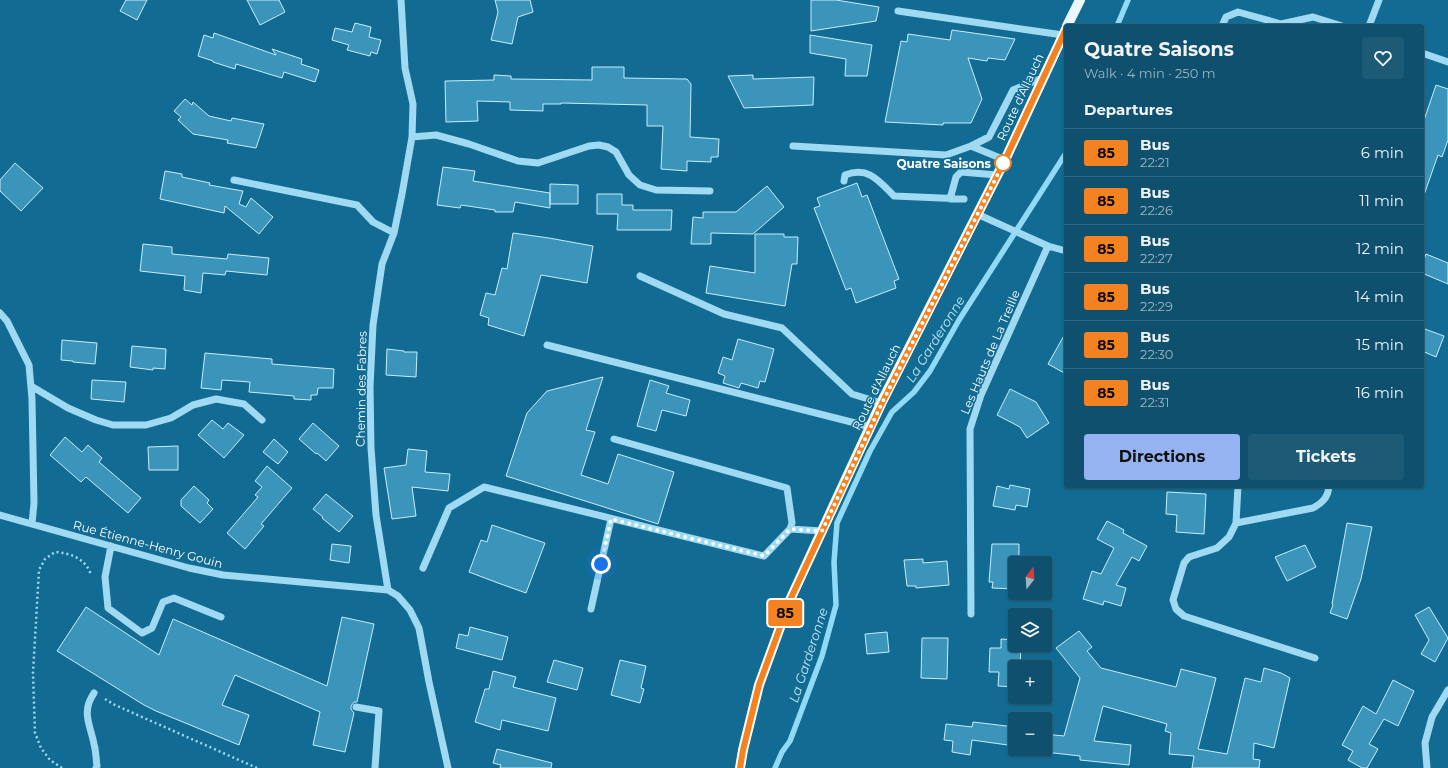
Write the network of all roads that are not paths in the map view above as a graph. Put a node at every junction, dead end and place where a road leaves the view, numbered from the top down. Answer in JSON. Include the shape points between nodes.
{"nodes":[{"id":1,"x":401,"y":0,"type":"edge"},
{"id":2,"x":1080,"y":0,"type":"edge"},
{"id":3,"x":1379,"y":0,"type":"edge"},
{"id":4,"x":898,"y":10,"type":"dead end"},
{"id":5,"x":1068,"y":24,"type":"edge"},
{"id":6,"x":1223,"y":24,"type":"edge"},
{"id":7,"x":1281,"y":24,"type":"edge"},
{"id":8,"x":1281,"y":24,"type":"edge"},
{"id":9,"x":1336,"y":24,"type":"edge"},
{"id":10,"x":1370,"y":24,"type":"edge"},
{"id":11,"x":1064,"y":30,"type":"edge"},
{"id":12,"x":1064,"y":32,"type":"edge"},
{"id":13,"x":1424,"y":54,"type":"edge"},
{"id":14,"x":1448,"y":62,"type":"edge"},
{"id":15,"x":1043,"y":78,"type":"junction"},
{"id":16,"x":412,"y":137,"type":"junction"},
{"id":17,"x":792,"y":146,"type":"dead end"},
{"id":18,"x":971,"y":146,"type":"junction"},
{"id":19,"x":1005,"y":160,"type":"junction"},
{"id":20,"x":997,"y":175,"type":"junction"},
{"id":21,"x":234,"y":180,"type":"dead end"},
{"id":22,"x":844,"y":181,"type":"dead end"},
{"id":23,"x":710,"y":191,"type":"dead end"},
{"id":24,"x":950,"y":198,"type":"junction"},
{"id":25,"x":964,"y":199,"type":"dead end"},
{"id":26,"x":977,"y":214,"type":"junction"},
{"id":27,"x":394,"y":233,"type":"junction"},
{"id":28,"x":1048,"y":246,"type":"junction"},
{"id":29,"x":1064,"y":250,"type":"edge"},
{"id":30,"x":640,"y":276,"type":"dead end"},
{"id":31,"x":0,"y":313,"type":"edge"},
{"id":32,"x":547,"y":345,"type":"dead end"},
{"id":33,"x":31,"y":386,"type":"junction"},
{"id":34,"x":882,"y":403,"type":"junction"},
{"id":35,"x":262,"y":420,"type":"dead end"},
{"id":36,"x":871,"y":427,"type":"junction"},
{"id":37,"x":614,"y":439,"type":"dead end"},
{"id":38,"x":1238,"y":488,"type":"edge"},
{"id":39,"x":1329,"y":488,"type":"edge"},
{"id":40,"x":0,"y":515,"type":"edge"},
{"id":41,"x":611,"y":519,"type":"junction"},
{"id":42,"x":1236,"y":523,"type":"junction"},
{"id":43,"x":32,"y":524,"type":"junction"},
{"id":44,"x":790,"y":529,"type":"junction"},
{"id":45,"x":822,"y":531,"type":"junction"},
{"id":46,"x":111,"y":546,"type":"junction"},
{"id":47,"x":423,"y":568,"type":"dead end"},
{"id":48,"x":388,"y":590,"type":"junction"},
{"id":49,"x":591,"y":609,"type":"dead end"},
{"id":50,"x":971,"y":614,"type":"dead end"},
{"id":51,"x":221,"y":617,"type":"dead end"},
{"id":52,"x":1315,"y":658,"type":"dead end"},
{"id":53,"x":1448,"y":690,"type":"edge"},
{"id":54,"x":94,"y":693,"type":"dead end"},
{"id":55,"x":356,"y":707,"type":"dead end"},
{"id":56,"x":96,"y":768,"type":"edge"},
{"id":57,"x":375,"y":768,"type":"edge"},
{"id":58,"x":448,"y":768,"type":"edge"},
{"id":59,"x":740,"y":768,"type":"edge"},
{"id":60,"x":1427,"y":768,"type":"edge"}],
"edges":[{"from":1,"to":16,"type":"street","name":"Chemin des Fabres","via":[[405,68],[413,104]]},
{"from":2,"to":5,"type":"main road","name":"Route d'Allauch"},
{"from":3,"to":10,"type":"street"},
{"from":4,"to":11,"type":"street"},
{"from":6,"to":7,"type":"street","via":[[1226,17],[1238,12]]},
{"from":8,"to":9,"type":"street","via":[[1313,17]]},
{"from":12,"to":15,"type":"main road","name":"Route d'Allauch"},
{"from":13,"to":14,"type":"street"},
{"from":15,"to":18,"type":"street","via":[[1012,90],[989,137]]},
{"from":15,"to":19,"type":"main road","name":"Route d'Allauch"},
{"from":16,"to":23,"type":"street","via":[[436,135],[518,161],[538,163],[599,145],[616,152],[629,175],[640,185],[656,190]]},
{"from":16,"to":27,"type":"street","name":"Chemin des Fabres"},
{"from":17,"to":18,"type":"street","via":[[946,154]]},
{"from":18,"to":19,"type":"street"},
{"from":19,"to":20,"type":"main road","name":"Route d'Allauch"},
{"from":20,"to":24,"type":"street","via":[[961,172],[956,177]]},
{"from":20,"to":26,"type":"main road","name":"Route d'Allauch"},
{"from":21,"to":27,"type":"street","via":[[357,205],[373,222]]},
{"from":22,"to":24,"type":"street","via":[[845,175],[854,172],[872,174],[894,196]]},
{"from":24,"to":25,"type":"street"},
{"from":26,"to":28,"type":"street"},
{"from":26,"to":34,"type":"main road","name":"Route d'Allauch"},
{"from":27,"to":48,"type":"street","name":"Chemin des Fabres","via":[[382,264],[373,325],[370,387],[376,515]]},
{"from":28,"to":29,"type":"street"},
{"from":28,"to":50,"type":"street","name":"Les Hauts de La Treille","via":[[981,395],[970,429]]},
{"from":30,"to":34,"type":"street","via":[[724,314],[782,328],[852,394]]},
{"from":31,"to":33,"type":"street","via":[[29,365]]},
{"from":32,"to":36,"type":"street"},
{"from":33,"to":35,"type":"street","via":[[68,408],[113,425],[146,425],[171,418],[193,405],[216,399],[244,404]]},
{"from":33,"to":43,"type":"street","via":[[34,504]]},
{"from":34,"to":36,"type":"main road","name":"Route d'Allauch"},
{"from":36,"to":45,"type":"main road","name":"Route d'Allauch"},
{"from":37,"to":44,"type":"street","via":[[787,488],[792,523]]},
{"from":38,"to":42,"type":"street"},
{"from":39,"to":42,"type":"street","via":[[1322,503],[1312,508]]},
{"from":40,"to":43,"type":"street","name":"Rue Étienne-Henry Gouin"},
{"from":41,"to":44,"type":"street","via":[[764,556]]},
{"from":41,"to":47,"type":"street","via":[[484,487],[449,508]]},
{"from":41,"to":49,"type":"street"},
{"from":42,"to":52,"type":"street","via":[[1229,538],[1217,548],[1189,557],[1184,563],[1173,600],[1176,609],[1184,616]]},
{"from":43,"to":46,"type":"street","name":"Rue Étienne-Henry Gouin"},
{"from":44,"to":45,"type":"street"},
{"from":45,"to":59,"type":"main road","name":"Route d'Allauch","via":[[790,600],[759,685]]},
{"from":46,"to":48,"type":"street","name":"Rue Étienne-Henry Gouin","via":[[223,575]]},
{"from":46,"to":51,"type":"street","via":[[105,577],[108,608],[142,633],[152,628],[163,602],[174,598]]},
{"from":48,"to":58,"type":"street","via":[[398,596],[410,610],[419,628]]},
{"from":53,"to":60,"type":"street","via":[[1432,717],[1425,743]]},
{"from":54,"to":56,"type":"street","via":[[88,702],[86,718],[94,744]]},
{"from":55,"to":57,"type":"street","via":[[379,711]]}]}
